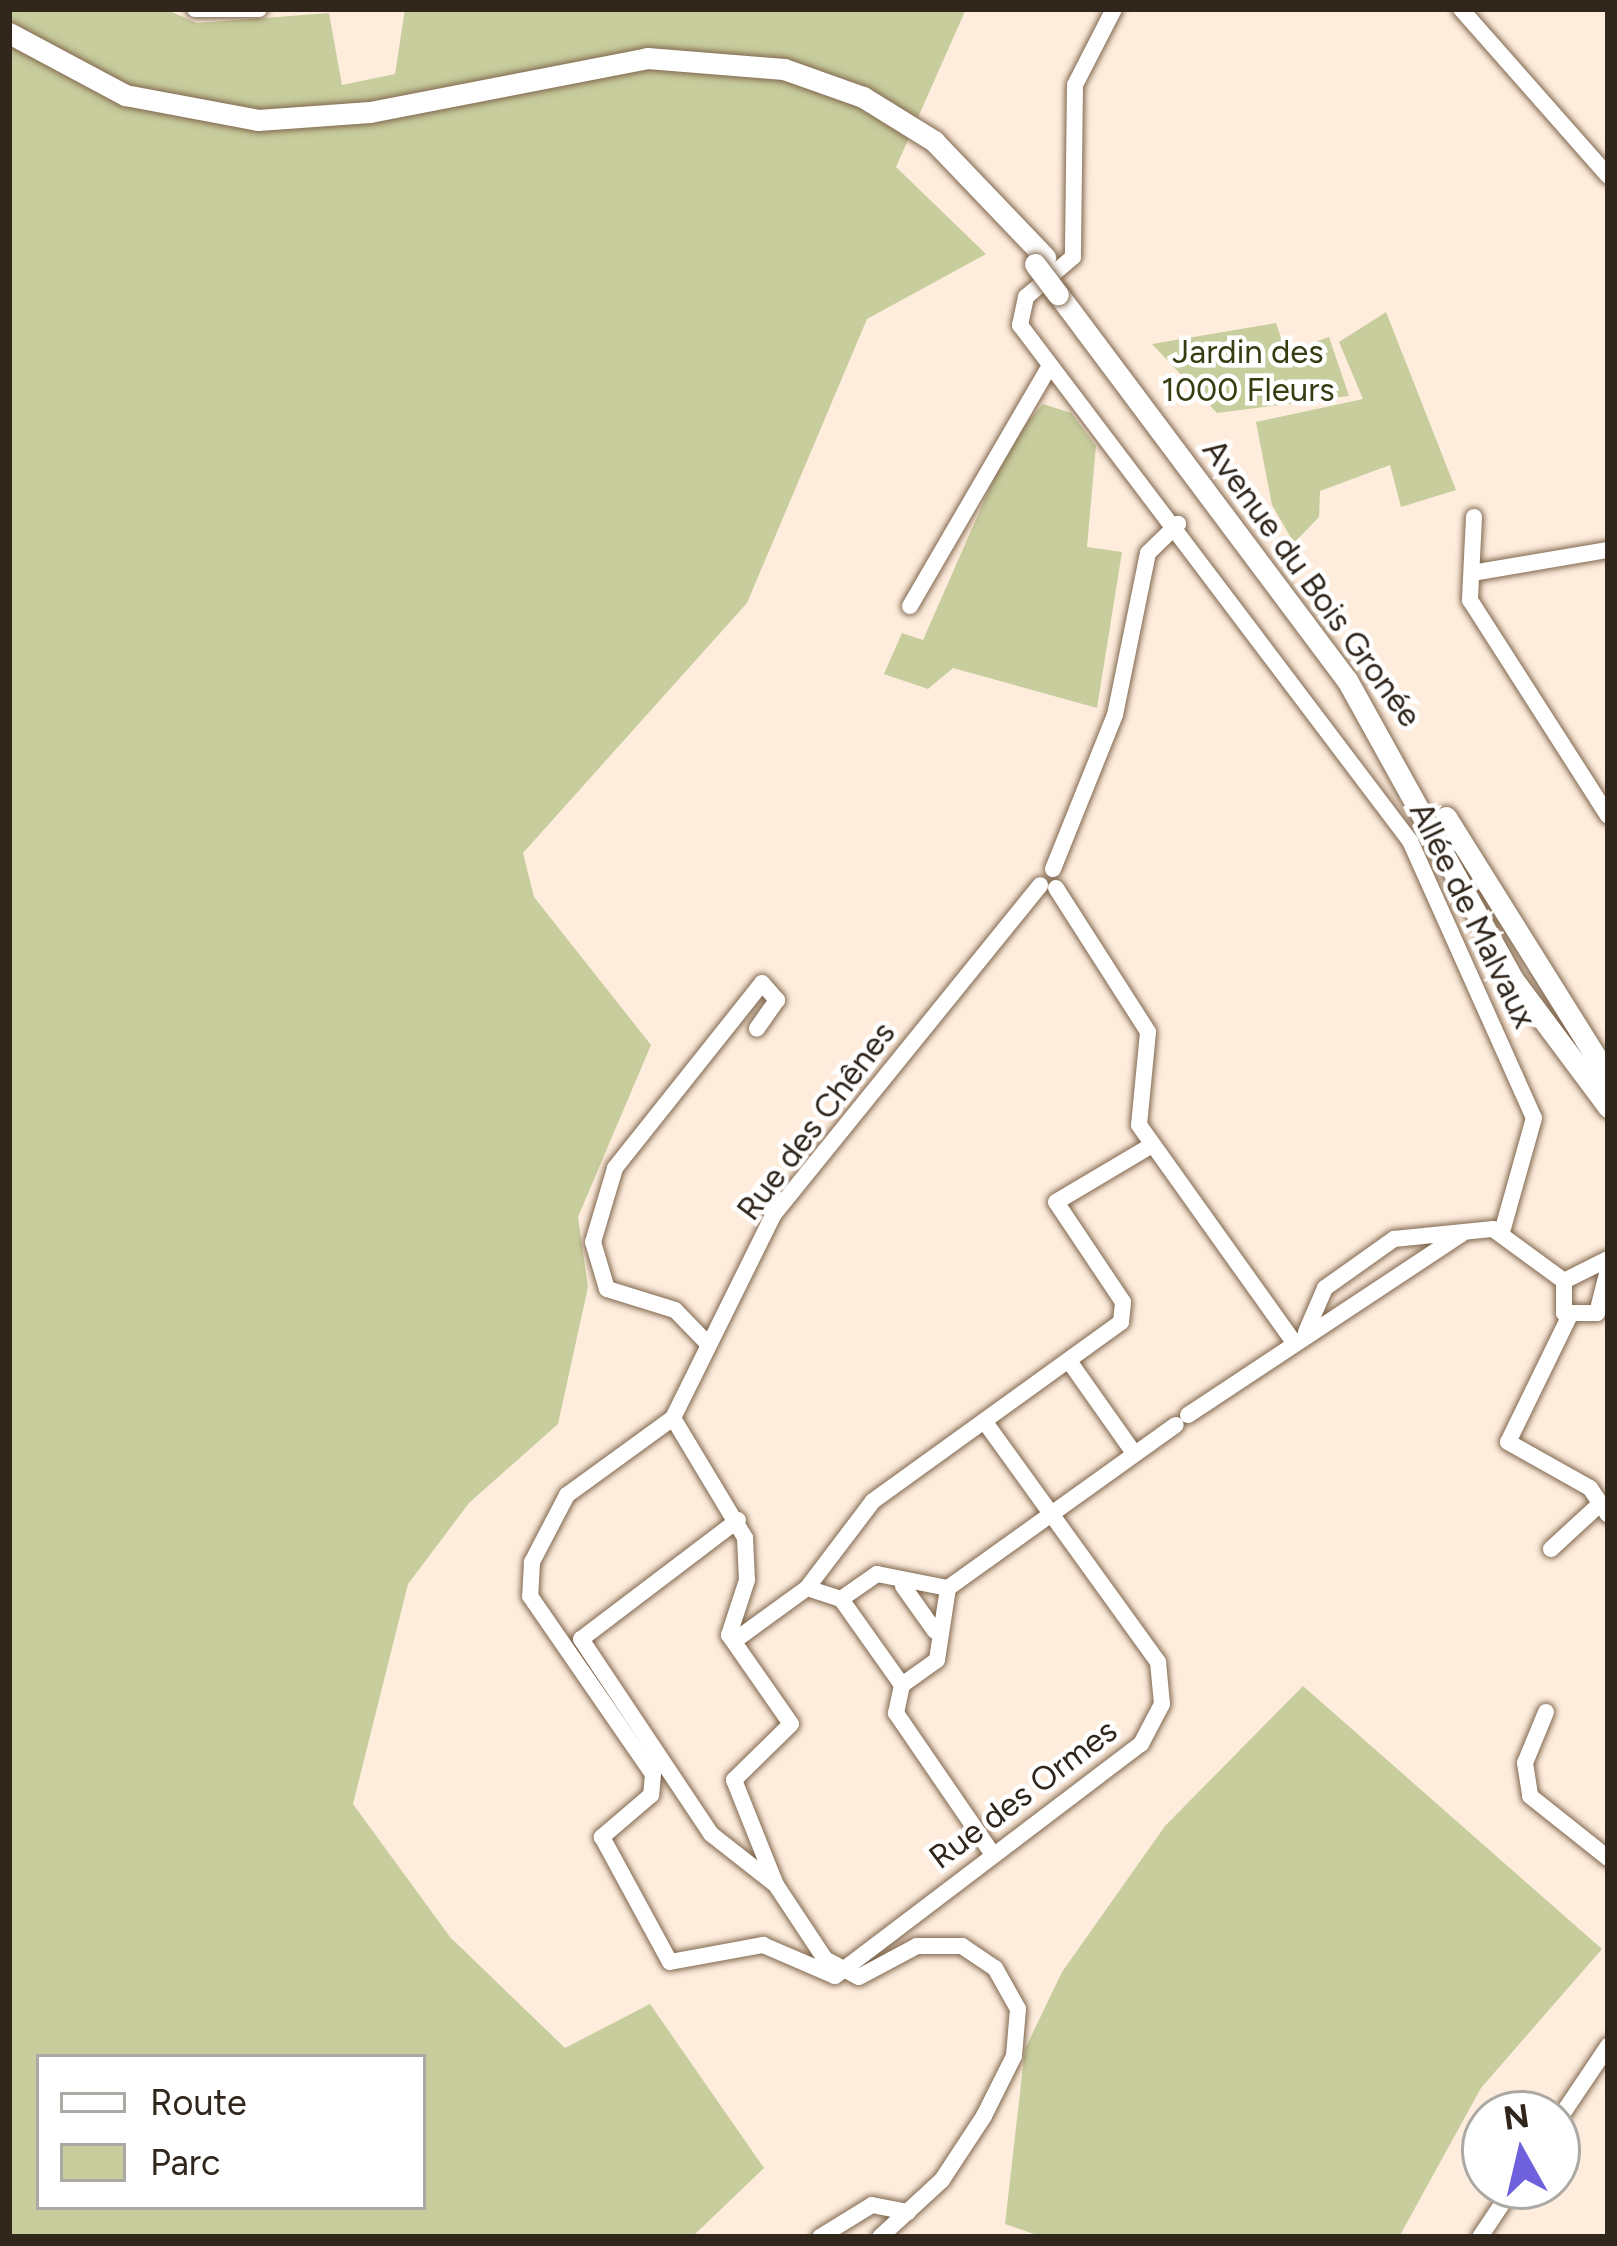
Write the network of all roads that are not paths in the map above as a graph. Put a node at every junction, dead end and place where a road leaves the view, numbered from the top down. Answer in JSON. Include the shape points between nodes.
{"nodes":[{"id":1,"x":260,"y":9,"type":"edge"},
{"id":2,"x":1114,"y":9,"type":"edge"},
{"id":3,"x":1461,"y":9,"type":"edge"},
{"id":4,"x":198,"y":10,"type":"edge"},
{"id":5,"x":9,"y":33,"type":"edge"},
{"id":6,"x":9,"y":47,"type":"edge"},
{"id":7,"x":1606,"y":171,"type":"edge"},
{"id":8,"x":1040,"y":261,"type":"junction"},
{"id":9,"x":1062,"y":290,"type":"junction"},
{"id":10,"x":1047,"y":371,"type":"junction"},
{"id":11,"x":1474,"y":517,"type":"dead end"},
{"id":12,"x":1178,"y":524,"type":"junction"},
{"id":13,"x":1608,"y":550,"type":"edge"},
{"id":14,"x":1472,"y":573,"type":"junction"},
{"id":15,"x":910,"y":606,"type":"dead end"},
{"id":16,"x":1606,"y":810,"type":"edge"},
{"id":17,"x":1048,"y":886,"type":"junction"},
{"id":18,"x":1535,"y":970,"type":"junction"},
{"id":19,"x":757,"y":1029,"type":"dead end"},
{"id":20,"x":1608,"y":1056,"type":"edge"},
{"id":21,"x":1608,"y":1076,"type":"edge"},
{"id":22,"x":1608,"y":1107,"type":"edge"},
{"id":23,"x":1152,"y":1145,"type":"junction"},
{"id":24,"x":1502,"y":1232,"type":"junction"},
{"id":25,"x":1461,"y":1234,"type":"junction"},
{"id":26,"x":1608,"y":1259,"type":"edge"},
{"id":27,"x":1583,"y":1274,"type":"junction"},
{"id":28,"x":1605,"y":1279,"type":"edge"},
{"id":29,"x":1564,"y":1281,"type":"junction"},
{"id":30,"x":1568,"y":1317,"type":"junction"},
{"id":31,"x":1602,"y":1317,"type":"edge"},
{"id":32,"x":1299,"y":1336,"type":"junction"},
{"id":33,"x":708,"y":1343,"type":"junction"},
{"id":34,"x":1069,"y":1360,"type":"junction"},
{"id":35,"x":673,"y":1418,"type":"junction"},
{"id":36,"x":984,"y":1421,"type":"junction"},
{"id":37,"x":1134,"y":1454,"type":"junction"},
{"id":38,"x":1603,"y":1501,"type":"edge"},
{"id":39,"x":1052,"y":1513,"type":"junction"},
{"id":40,"x":738,"y":1520,"type":"junction"},
{"id":41,"x":1550,"y":1549,"type":"dead end"},
{"id":42,"x":811,"y":1582,"type":"junction"},
{"id":43,"x":902,"y":1585,"type":"junction"},
{"id":44,"x":948,"y":1588,"type":"junction"},
{"id":45,"x":841,"y":1599,"type":"junction"},
{"id":46,"x":935,"y":1631,"type":"junction"},
{"id":47,"x":734,"y":1641,"type":"junction"},
{"id":48,"x":902,"y":1684,"type":"junction"},
{"id":49,"x":1546,"y":1712,"type":"dead end"},
{"id":50,"x":992,"y":1853,"type":"junction"},
{"id":51,"x":1608,"y":1858,"type":"edge"},
{"id":52,"x":776,"y":1885,"type":"junction"},
{"id":53,"x":843,"y":1972,"type":"junction"},
{"id":54,"x":1608,"y":2046,"type":"edge"},
{"id":55,"x":1578,"y":2090,"type":"edge"},
{"id":56,"x":1498,"y":2210,"type":"edge"},
{"id":57,"x":908,"y":2212,"type":"junction"},
{"id":58,"x":820,"y":2237,"type":"edge"},
{"id":59,"x":880,"y":2237,"type":"edge"},
{"id":60,"x":1480,"y":2237,"type":"edge"}],
"edges":[{"from":1,"to":4,"type":"street"},
{"from":2,"to":10,"type":"street","name":"Allée de Malvaux","via":[[1075,85],[1073,257],[1018,310]]},
{"from":3,"to":7,"type":"street"},
{"from":5,"to":8,"type":"main road","name":"Avenue du Bois Gronée","via":[[124,94],[258,120],[370,112],[647,58],[784,69],[922,133]]},
{"from":6,"to":8,"type":"main road","name":"Avenue du Bois Gronée","via":[[140,112],[267,132],[360,125],[622,72],[758,75],[904,135]]},
{"from":8,"to":9,"type":"main road","name":"Avenue du Bois Gronée"},
{"from":9,"to":18,"type":"main road","name":"Avenue du Bois Gronée","via":[[1355,672]]},
{"from":9,"to":22,"type":"main road","name":"Avenue du Bois Gronée","via":[[1347,680],[1512,978]]},
{"from":10,"to":12,"type":"street","name":"Allée de Malvaux"},
{"from":10,"to":15,"type":"street"},
{"from":11,"to":14,"type":"street"},
{"from":12,"to":17,"type":"street","name":"Rue des Chênes","via":[[1148,553],[1114,715]]},
{"from":12,"to":24,"type":"street","name":"Allée de Malvaux","via":[[1388,804],[1446,916],[1534,1118]]},
{"from":13,"to":14,"type":"street"},
{"from":14,"to":16,"type":"street","via":[[1472,605]]},
{"from":17,"to":23,"type":"street","via":[[1148,1032],[1138,1115]]},
{"from":17,"to":33,"type":"street","name":"Rue des Chênes","via":[[774,1214]]},
{"from":18,"to":20,"type":"main road"},
{"from":18,"to":21,"type":"main road","name":"Avenue du Bois Gronée"},
{"from":19,"to":33,"type":"street","via":[[777,1000],[762,983],[615,1168],[593,1242],[608,1289],[675,1310]]},
{"from":23,"to":32,"type":"street"},
{"from":23,"to":34,"type":"street","via":[[1056,1202],[1125,1312]]},
{"from":24,"to":25,"type":"street"},
{"from":24,"to":29,"type":"street"},
{"from":25,"to":32,"type":"street","via":[[1359,1312]]},
{"from":25,"to":32,"type":"street","via":[[1394,1239],[1325,1288]]},
{"from":26,"to":27,"type":"street"},
{"from":27,"to":28,"type":"street"},
{"from":27,"to":29,"type":"street"},
{"from":28,"to":31,"type":"street"},
{"from":29,"to":30,"type":"street","via":[[1558,1303]]},
{"from":30,"to":31,"type":"street"},
{"from":30,"to":38,"type":"street","via":[[1508,1442]]},
{"from":32,"to":37,"type":"street"},
{"from":33,"to":35,"type":"street","name":"Rue des Chênes"},
{"from":34,"to":36,"type":"street"},
{"from":34,"to":37,"type":"street"},
{"from":35,"to":40,"type":"street"},
{"from":35,"to":53,"type":"street","via":[[588,1471],[551,1517],[527,1580],[656,1782],[602,1838],[676,1966],[751,1945],[810,1973]]},
{"from":36,"to":39,"type":"street","name":"Rue des Ormes"},
{"from":36,"to":42,"type":"street","via":[[873,1501]]},
{"from":37,"to":39,"type":"street"},
{"from":38,"to":41,"type":"street"},
{"from":39,"to":44,"type":"street"},
{"from":39,"to":50,"type":"street","name":"Rue des Ormes","via":[[1158,1662],[1162,1705],[1141,1744]]},
{"from":40,"to":47,"type":"street","via":[[749,1564]]},
{"from":40,"to":52,"type":"street","via":[[581,1639],[712,1834]]},
{"from":42,"to":45,"type":"street"},
{"from":42,"to":47,"type":"street"},
{"from":43,"to":44,"type":"street"},
{"from":43,"to":45,"type":"street","via":[[877,1574]]},
{"from":43,"to":46,"type":"street"},
{"from":44,"to":46,"type":"street"},
{"from":45,"to":48,"type":"street"},
{"from":46,"to":48,"type":"street","via":[[937,1660]]},
{"from":47,"to":52,"type":"street","via":[[792,1731],[734,1780]]},
{"from":48,"to":50,"type":"street","via":[[896,1713]]},
{"from":49,"to":51,"type":"street","via":[[1525,1763],[1529,1796]]},
{"from":50,"to":53,"type":"street","name":"Rue des Ormes"},
{"from":52,"to":53,"type":"street","via":[[812,1947]]},
{"from":53,"to":57,"type":"street","via":[[859,1978],[928,1943],[962,1946],[995,1968],[1018,2009],[1014,2056],[984,2116]]},
{"from":54,"to":55,"type":"street"},
{"from":56,"to":60,"type":"street"},
{"from":57,"to":58,"type":"street","via":[[872,2205]]},
{"from":57,"to":59,"type":"street"}]}
